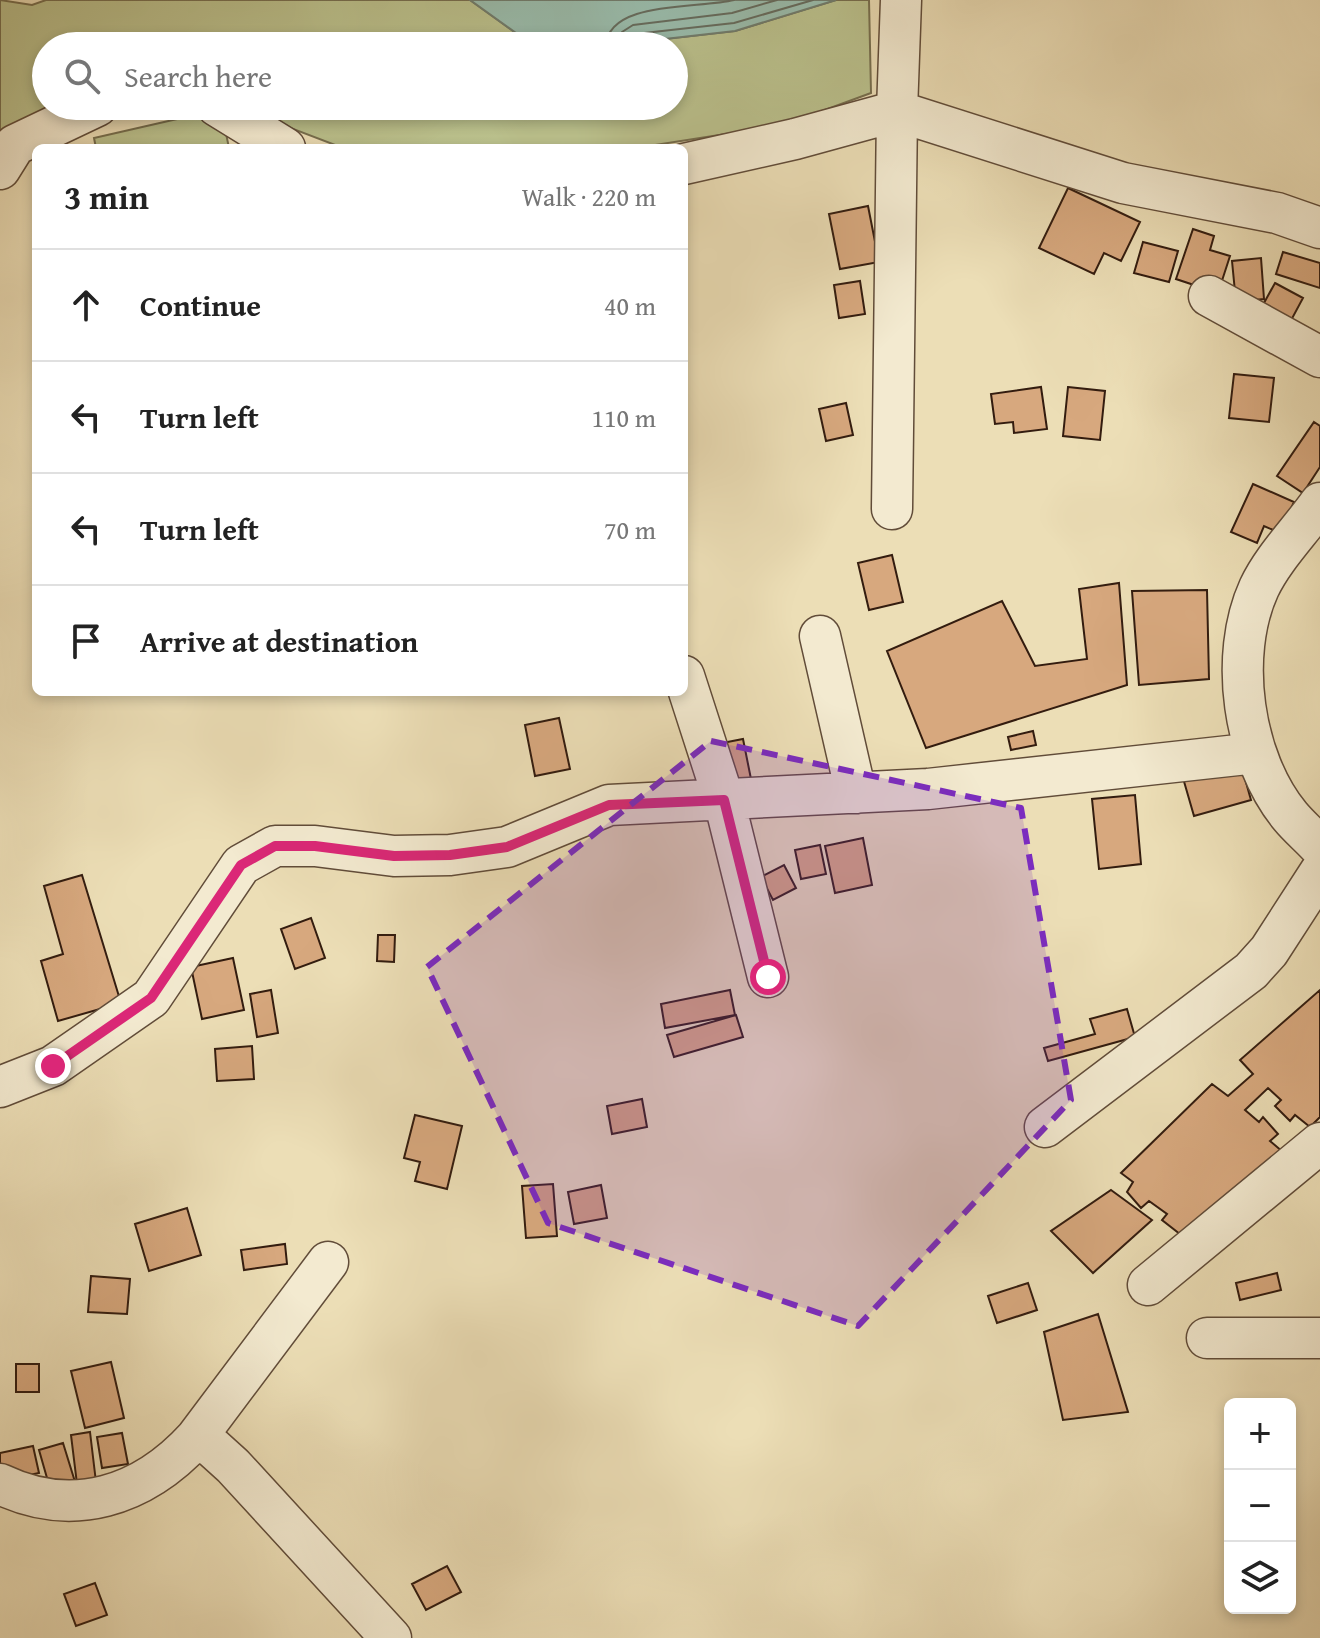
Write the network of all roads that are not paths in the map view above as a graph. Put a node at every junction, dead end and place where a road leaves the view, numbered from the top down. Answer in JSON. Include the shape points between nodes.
{"nodes":[{"id":1,"x":901,"y":0,"type":"edge"},
{"id":2,"x":897,"y":111,"type":"junction"},
{"id":3,"x":68,"y":120,"type":"edge"},
{"id":4,"x":240,"y":120,"type":"edge"},
{"id":5,"x":279,"y":144,"type":"edge"},
{"id":6,"x":688,"y":163,"type":"edge"},
{"id":7,"x":0,"y":169,"type":"edge"},
{"id":8,"x":1320,"y":228,"type":"edge"},
{"id":9,"x":1209,"y":296,"type":"dead end"},
{"id":10,"x":1320,"y":357,"type":"edge"},
{"id":11,"x":1320,"y":503,"type":"edge"},
{"id":12,"x":892,"y":509,"type":"dead end"},
{"id":13,"x":820,"y":636,"type":"dead end"},
{"id":14,"x":688,"y":688,"type":"edge"},
{"id":15,"x":1256,"y":753,"type":"junction"},
{"id":16,"x":856,"y":793,"type":"junction"},
{"id":17,"x":724,"y":800,"type":"junction"},
{"id":18,"x":1320,"y":847,"type":"edge"},
{"id":19,"x":1320,"y":872,"type":"edge"},
{"id":20,"x":768,"y":977,"type":"dead end"},
{"id":21,"x":0,"y":1087,"type":"edge"},
{"id":22,"x":1045,"y":1127,"type":"dead end"},
{"id":23,"x":1320,"y":1143,"type":"edge"},
{"id":24,"x":328,"y":1262,"type":"dead end"},
{"id":25,"x":1148,"y":1285,"type":"dead end"},
{"id":26,"x":1207,"y":1338,"type":"dead end"},
{"id":27,"x":1320,"y":1338,"type":"edge"},
{"id":28,"x":196,"y":1438,"type":"junction"},
{"id":29,"x":0,"y":1484,"type":"edge"},
{"id":30,"x":391,"y":1638,"type":"edge"}],
"edges":[{"from":1,"to":2,"type":"street"},
{"from":2,"to":6,"type":"street"},
{"from":2,"to":8,"type":"street","via":[[1123,183],[1277,213]]},
{"from":2,"to":12,"type":"street"},
{"from":3,"to":7,"type":"street","via":[[15,145]]},
{"from":4,"to":5,"type":"street"},
{"from":9,"to":10,"type":"street"},
{"from":11,"to":15,"type":"street","via":[[1259,588],[1245,636],[1241,693]]},
{"from":13,"to":16,"type":"street"},
{"from":14,"to":17,"type":"street"},
{"from":15,"to":16,"type":"street"},
{"from":15,"to":18,"type":"street","via":[[1288,814]]},
{"from":16,"to":17,"type":"street"},
{"from":17,"to":20,"type":"street"},
{"from":17,"to":21,"type":"street","via":[[609,805],[507,847],[450,855],[275,846],[241,865],[151,998],[53,1066]]},
{"from":19,"to":22,"type":"street","via":[[1251,971]]},
{"from":23,"to":25,"type":"street"},
{"from":24,"to":28,"type":"street"},
{"from":26,"to":27,"type":"street"},
{"from":28,"to":29,"type":"street","via":[[171,1465],[99,1500],[31,1499]]},
{"from":28,"to":30,"type":"street","via":[[233,1466]]}]}
